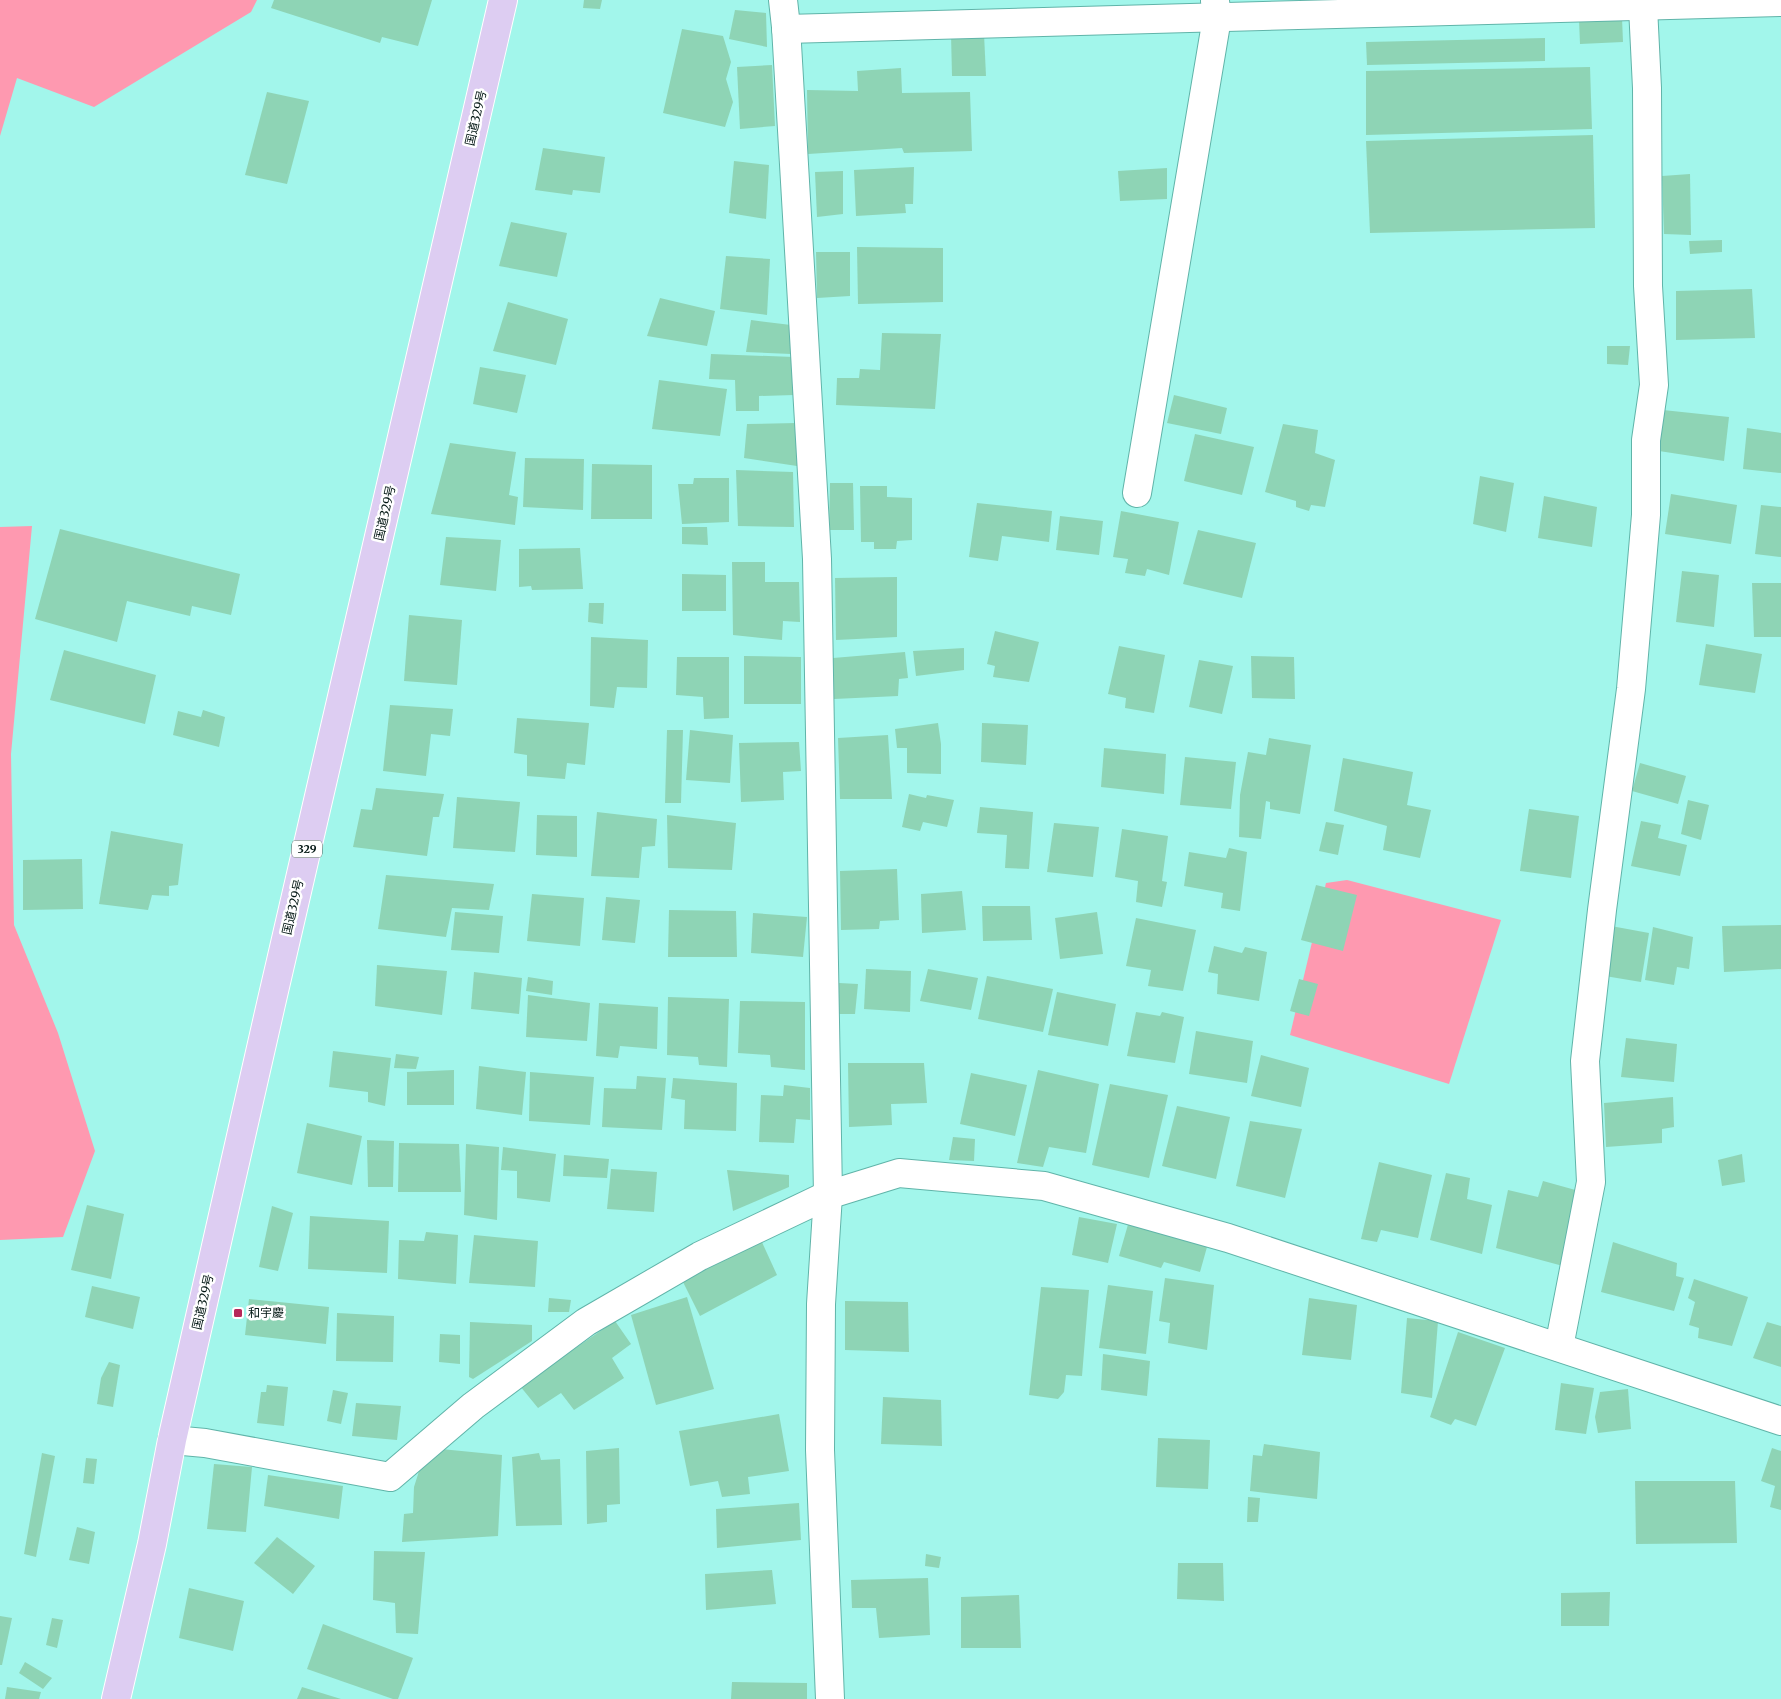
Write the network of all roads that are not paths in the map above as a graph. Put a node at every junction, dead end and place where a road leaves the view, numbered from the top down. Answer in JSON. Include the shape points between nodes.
{"nodes":[{"id":1,"x":503,"y":0,"type":"edge"},
{"id":2,"x":783,"y":0,"type":"edge"},
{"id":3,"x":1781,"y":2,"type":"edge"},
{"id":4,"x":1644,"y":7,"type":"junction"},
{"id":5,"x":1216,"y":11,"type":"edge"},
{"id":6,"x":786,"y":28,"type":"junction"},
{"id":7,"x":1136,"y":493,"type":"dead end"},
{"id":8,"x":828,"y":1195,"type":"junction"},
{"id":9,"x":1559,"y":1347,"type":"junction"},
{"id":10,"x":1781,"y":1421,"type":"edge"},
{"id":11,"x":172,"y":1440,"type":"junction"},
{"id":12,"x":116,"y":1699,"type":"edge"},
{"id":13,"x":830,"y":1699,"type":"edge"}],
"edges":[{"from":1,"to":11,"type":"highway","name":"国道329号","number":"329"},
{"from":2,"to":6,"type":"street"},
{"from":3,"to":4,"type":"street"},
{"from":4,"to":5,"type":"street"},
{"from":4,"to":9,"type":"street","via":[[1648,286],[1654,385],[1646,440],[1646,515],[1631,690],[1585,1061],[1591,1182]]},
{"from":5,"to":6,"type":"street"},
{"from":5,"to":7,"type":"street"},
{"from":6,"to":8,"type":"street","via":[[817,560]]},
{"from":8,"to":9,"type":"street","via":[[899,1173],[1044,1186],[1228,1238]]},
{"from":8,"to":11,"type":"street","via":[[700,1256],[586,1322],[473,1406],[390,1477]]},
{"from":8,"to":13,"type":"street","via":[[822,1304],[820,1450]]},
{"from":9,"to":10,"type":"street"},
{"from":11,"to":12,"type":"highway","name":"国道329号","number":"329"}]}
